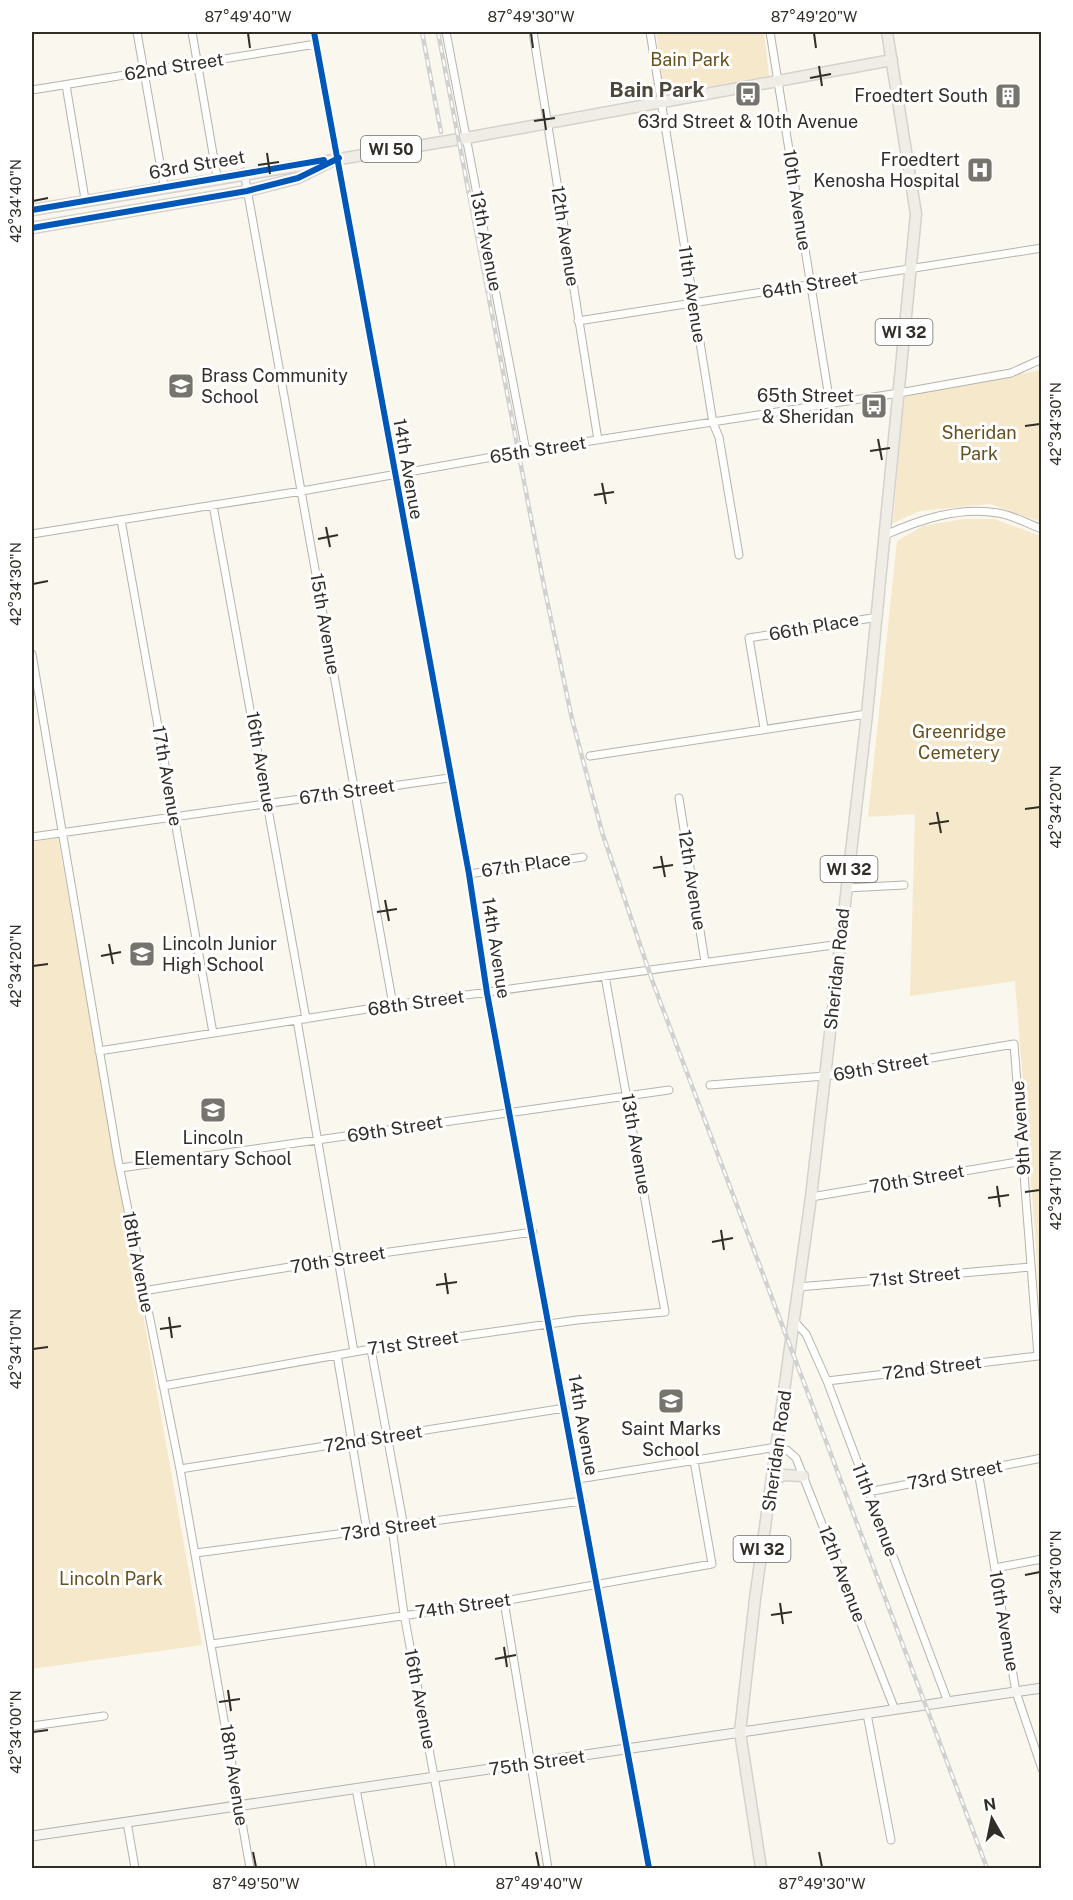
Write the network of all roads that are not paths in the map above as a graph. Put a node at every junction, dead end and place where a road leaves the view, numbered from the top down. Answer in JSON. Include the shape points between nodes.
{"nodes":[{"id":1,"x":136,"y":32,"type":"edge"},
{"id":2,"x":192,"y":32,"type":"edge"},
{"id":3,"x":314,"y":32,"type":"edge"},
{"id":4,"x":446,"y":32,"type":"edge"},
{"id":5,"x":533,"y":32,"type":"edge"},
{"id":6,"x":650,"y":32,"type":"edge"},
{"id":7,"x":770,"y":32,"type":"edge"},
{"id":8,"x":887,"y":32,"type":"edge"},
{"id":9,"x":316,"y":44,"type":"junction"},
{"id":10,"x":892,"y":60,"type":"junction"},
{"id":11,"x":198,"y":63,"type":"junction"},
{"id":12,"x":144,"y":72,"type":"junction"},
{"id":13,"x":778,"y":81,"type":"junction"},
{"id":14,"x":66,"y":85,"type":"junction"},
{"id":15,"x":32,"y":90,"type":"edge"},
{"id":16,"x":661,"y":102,"type":"junction"},
{"id":17,"x":547,"y":123,"type":"junction"},
{"id":18,"x":466,"y":138,"type":"junction"},
{"id":19,"x":339,"y":158,"type":"junction"},
{"id":20,"x":244,"y":172,"type":"junction"},
{"id":21,"x":217,"y":177,"type":"junction"},
{"id":22,"x":164,"y":186,"type":"junction"},
{"id":23,"x":247,"y":191,"type":"junction"},
{"id":24,"x":85,"y":199,"type":"junction"},
{"id":25,"x":32,"y":210,"type":"edge"},
{"id":26,"x":32,"y":228,"type":"edge"},
{"id":27,"x":1041,"y":248,"type":"edge"},
{"id":28,"x":909,"y":270,"type":"junction"},
{"id":29,"x":810,"y":284,"type":"junction"},
{"id":30,"x":694,"y":303,"type":"junction"},
{"id":31,"x":578,"y":321,"type":"junction"},
{"id":32,"x":1041,"y":360,"type":"edge"},
{"id":33,"x":899,"y":393,"type":"junction"},
{"id":34,"x":830,"y":404,"type":"junction"},
{"id":35,"x":713,"y":423,"type":"junction"},
{"id":36,"x":598,"y":440,"type":"junction"},
{"id":37,"x":526,"y":451,"type":"junction"},
{"id":38,"x":394,"y":474,"type":"junction"},
{"id":39,"x":302,"y":491,"type":"junction"},
{"id":40,"x":213,"y":505,"type":"junction"},
{"id":41,"x":121,"y":520,"type":"junction"},
{"id":42,"x":1041,"y":529,"type":"edge"},
{"id":43,"x":32,"y":534,"type":"edge"},
{"id":44,"x":885,"y":535,"type":"junction"},
{"id":45,"x":739,"y":555,"type":"dead end"},
{"id":46,"x":878,"y":617,"type":"junction"},
{"id":47,"x":32,"y":654,"type":"edge"},
{"id":48,"x":867,"y":714,"type":"junction"},
{"id":49,"x":764,"y":729,"type":"junction"},
{"id":50,"x":590,"y":756,"type":"dead end"},
{"id":51,"x":449,"y":778,"type":"junction"},
{"id":52,"x":355,"y":791,"type":"junction"},
{"id":53,"x":679,"y":798,"type":"dead end"},
{"id":54,"x":268,"y":803,"type":"junction"},
{"id":55,"x":174,"y":817,"type":"junction"},
{"id":56,"x":63,"y":833,"type":"junction"},
{"id":57,"x":32,"y":837,"type":"edge"},
{"id":58,"x":583,"y":857,"type":"dead end"},
{"id":59,"x":469,"y":874,"type":"junction"},
{"id":60,"x":904,"y":885,"type":"dead end"},
{"id":61,"x":846,"y":888,"type":"junction"},
{"id":62,"x":841,"y":944,"type":"junction"},
{"id":63,"x":705,"y":962,"type":"junction"},
{"id":64,"x":604,"y":976,"type":"junction"},
{"id":65,"x":487,"y":993,"type":"junction"},
{"id":66,"x":393,"y":1005,"type":"junction"},
{"id":67,"x":306,"y":1019,"type":"junction"},
{"id":68,"x":297,"y":1020,"type":"junction"},
{"id":69,"x":213,"y":1033,"type":"junction"},
{"id":70,"x":1014,"y":1044,"type":"joint"},
{"id":71,"x":99,"y":1051,"type":"junction"},
{"id":72,"x":825,"y":1076,"type":"junction"},
{"id":73,"x":710,"y":1085,"type":"dead end"},
{"id":74,"x":669,"y":1090,"type":"dead end"},
{"id":75,"x":628,"y":1096,"type":"junction"},
{"id":76,"x":509,"y":1112,"type":"junction"},
{"id":77,"x":316,"y":1140,"type":"junction"},
{"id":78,"x":1023,"y":1161,"type":"junction"},
{"id":79,"x":120,"y":1168,"type":"junction"},
{"id":80,"x":811,"y":1197,"type":"junction"},
{"id":81,"x":533,"y":1233,"type":"junction"},
{"id":82,"x":339,"y":1259,"type":"junction"},
{"id":83,"x":1031,"y":1267,"type":"junction"},
{"id":84,"x":798,"y":1287,"type":"junction"},
{"id":85,"x":143,"y":1291,"type":"junction"},
{"id":86,"x":666,"y":1312,"type":"joint"},
{"id":87,"x":795,"y":1322,"type":"junction"},
{"id":88,"x":550,"y":1323,"type":"junction"},
{"id":89,"x":370,"y":1349,"type":"junction"},
{"id":90,"x":354,"y":1352,"type":"junction"},
{"id":91,"x":337,"y":1355,"type":"junction"},
{"id":92,"x":1038,"y":1356,"type":"joint"},
{"id":93,"x":827,"y":1381,"type":"junction"},
{"id":94,"x":163,"y":1386,"type":"junction"},
{"id":95,"x":565,"y":1408,"type":"junction"},
{"id":96,"x":388,"y":1436,"type":"junction"},
{"id":97,"x":352,"y":1442,"type":"junction"},
{"id":98,"x":777,"y":1448,"type":"junction"},
{"id":99,"x":1041,"y":1458,"type":"edge"},
{"id":100,"x":694,"y":1461,"type":"junction"},
{"id":101,"x":180,"y":1469,"type":"junction"},
{"id":102,"x":978,"y":1470,"type":"junction"},
{"id":103,"x":803,"y":1476,"type":"junction"},
{"id":104,"x":578,"y":1479,"type":"junction"},
{"id":105,"x":772,"y":1482,"type":"junction"},
{"id":106,"x":868,"y":1492,"type":"junction"},
{"id":107,"x":582,"y":1501,"type":"junction"},
{"id":108,"x":404,"y":1527,"type":"junction"},
{"id":109,"x":392,"y":1528,"type":"junction"},
{"id":110,"x":367,"y":1531,"type":"junction"},
{"id":111,"x":196,"y":1553,"type":"junction"},
{"id":112,"x":1041,"y":1559,"type":"edge"},
{"id":113,"x":994,"y":1568,"type":"junction"},
{"id":114,"x":596,"y":1584,"type":"junction"},
{"id":115,"x":504,"y":1601,"type":"junction"},
{"id":116,"x":404,"y":1614,"type":"junction"},
{"id":117,"x":212,"y":1644,"type":"junction"},
{"id":118,"x":1041,"y":1688,"type":"edge"},
{"id":119,"x":1016,"y":1692,"type":"junction"},
{"id":120,"x":948,"y":1702,"type":"junction"},
{"id":121,"x":895,"y":1710,"type":"junction"},
{"id":122,"x":867,"y":1714,"type":"junction"},
{"id":123,"x":104,"y":1716,"type":"dead end"},
{"id":124,"x":32,"y":1726,"type":"edge"},
{"id":125,"x":740,"y":1732,"type":"junction"},
{"id":126,"x":628,"y":1751,"type":"junction"},
{"id":127,"x":530,"y":1764,"type":"junction"},
{"id":128,"x":1041,"y":1769,"type":"edge"},
{"id":129,"x":435,"y":1778,"type":"junction"},
{"id":130,"x":356,"y":1789,"type":"junction"},
{"id":131,"x":239,"y":1805,"type":"junction"},
{"id":132,"x":127,"y":1822,"type":"junction"},
{"id":133,"x":32,"y":1836,"type":"edge"},
{"id":134,"x":891,"y":1840,"type":"dead end"},
{"id":135,"x":135,"y":1869,"type":"edge"},
{"id":136,"x":250,"y":1869,"type":"edge"},
{"id":137,"x":371,"y":1869,"type":"edge"},
{"id":138,"x":451,"y":1869,"type":"edge"},
{"id":139,"x":548,"y":1869,"type":"edge"},
{"id":140,"x":649,"y":1869,"type":"edge"},
{"id":141,"x":761,"y":1869,"type":"edge"}],
"edges":[{"from":1,"to":12,"type":"street"},
{"from":2,"to":11,"type":"street"},
{"from":3,"to":9,"type":"street","name":"14th Avenue"},
{"from":4,"to":18,"type":"street","name":"13th Avenue"},
{"from":5,"to":17,"type":"street","name":"12th Avenue"},
{"from":6,"to":16,"type":"street","name":"11th Avenue"},
{"from":7,"to":13,"type":"street","name":"10th Avenue"},
{"from":8,"to":10,"type":"main road","name":"Sheridan Road","number":"WI 32"},
{"from":9,"to":11,"type":"street","name":"62nd Street"},
{"from":9,"to":19,"type":"street","name":"14th Avenue"},
{"from":10,"to":13,"type":"main road","name":"63rd Street","number":"WI 50"},
{"from":10,"to":28,"type":"main road","name":"Sheridan Road","number":"WI 32","via":[[916,214]]},
{"from":11,"to":12,"type":"street","name":"62nd Street"},
{"from":11,"to":21,"type":"street"},
{"from":12,"to":14,"type":"street","name":"62nd Street"},
{"from":12,"to":22,"type":"street"},
{"from":13,"to":16,"type":"main road","name":"63rd Street","number":"WI 50"},
{"from":13,"to":29,"type":"street","name":"10th Avenue"},
{"from":14,"to":15,"type":"street","name":"62nd Street"},
{"from":14,"to":24,"type":"street"},
{"from":16,"to":17,"type":"main road","name":"63rd Street","number":"WI 50"},
{"from":16,"to":30,"type":"street","name":"11th Avenue"},
{"from":17,"to":18,"type":"main road","name":"63rd Street","number":"WI 50"},
{"from":17,"to":31,"type":"street","name":"12th Avenue"},
{"from":18,"to":19,"type":"main road","name":"63rd Street","number":"WI 50"},
{"from":18,"to":37,"type":"street","name":"13th Avenue"},
{"from":19,"to":20,"type":"main road","name":"63rd Street","number":"WI 50"},
{"from":19,"to":23,"type":"main road","name":"63rd Street","number":"WI 50","via":[[298,178]]},
{"from":19,"to":38,"type":"street","name":"14th Avenue"},
{"from":20,"to":21,"type":"main road","name":"63rd Street","number":"WI 50"},
{"from":20,"to":23,"type":"street","name":"15th Avenue"},
{"from":21,"to":22,"type":"main road","name":"63rd Street","number":"WI 50"},
{"from":22,"to":24,"type":"main road","name":"63rd Street","number":"WI 50"},
{"from":23,"to":26,"type":"main road","name":"63rd Street","number":"WI 50"},
{"from":23,"to":39,"type":"street","name":"15th Avenue"},
{"from":24,"to":25,"type":"main road","name":"63rd Street","number":"WI 50"},
{"from":27,"to":28,"type":"street","name":"64th Street"},
{"from":28,"to":29,"type":"street","name":"64th Street"},
{"from":28,"to":33,"type":"main road","name":"Sheridan Road","number":"WI 32"},
{"from":29,"to":30,"type":"street","name":"64th Street"},
{"from":29,"to":34,"type":"street","name":"10th Avenue"},
{"from":30,"to":31,"type":"street","name":"64th Street"},
{"from":30,"to":35,"type":"street","name":"11th Avenue"},
{"from":31,"to":36,"type":"street","name":"12th Avenue"},
{"from":32,"to":33,"type":"street","name":"65th Street","via":[[1011,373]]},
{"from":33,"to":34,"type":"street","name":"65th Street"},
{"from":33,"to":44,"type":"main road","name":"Sheridan Road","number":"WI 32"},
{"from":34,"to":35,"type":"street","name":"65th Street"},
{"from":35,"to":36,"type":"street","name":"65th Street"},
{"from":35,"to":45,"type":"street","name":"11th Avenue","via":[[719,437]]},
{"from":36,"to":37,"type":"street","name":"65th Street"},
{"from":37,"to":38,"type":"street","name":"65th Street"},
{"from":38,"to":39,"type":"street","name":"65th Street"},
{"from":38,"to":51,"type":"street","name":"14th Avenue"},
{"from":39,"to":40,"type":"street","name":"65th Street"},
{"from":39,"to":52,"type":"street","name":"15th Avenue"},
{"from":40,"to":41,"type":"street","name":"65th Street"},
{"from":40,"to":54,"type":"street","name":"16th Avenue"},
{"from":41,"to":43,"type":"street","name":"65th Street"},
{"from":41,"to":55,"type":"street","name":"17th Avenue"},
{"from":42,"to":44,"type":"street","via":[[998,513],[962,513],[922,518]]},
{"from":44,"to":46,"type":"main road","name":"Sheridan Road","number":"WI 32"},
{"from":46,"to":48,"type":"main road","name":"Sheridan Road","number":"WI 32"},
{"from":46,"to":49,"type":"street","name":"66th Place","via":[[749,638]]},
{"from":47,"to":56,"type":"street","name":"18th Avenue"},
{"from":48,"to":49,"type":"street"},
{"from":48,"to":61,"type":"main road","name":"Sheridan Road","number":"WI 32"},
{"from":49,"to":50,"type":"street"},
{"from":51,"to":52,"type":"street","name":"67th Street"},
{"from":51,"to":59,"type":"street","name":"14th Avenue"},
{"from":52,"to":54,"type":"street","name":"67th Street"},
{"from":52,"to":66,"type":"street","name":"15th Avenue"},
{"from":53,"to":63,"type":"street","name":"12th Avenue"},
{"from":54,"to":55,"type":"street","name":"67th Street"},
{"from":54,"to":67,"type":"street","name":"16th Avenue"},
{"from":55,"to":56,"type":"street","name":"67th Street"},
{"from":55,"to":69,"type":"street","name":"17th Avenue"},
{"from":56,"to":57,"type":"street","name":"67th Street"},
{"from":56,"to":71,"type":"street","name":"18th Avenue"},
{"from":58,"to":59,"type":"street","name":"67th Place"},
{"from":59,"to":65,"type":"street","name":"14th Avenue"},
{"from":60,"to":61,"type":"street"},
{"from":61,"to":62,"type":"main road","name":"Sheridan Road","number":"WI 32"},
{"from":62,"to":63,"type":"street","name":"68th Street"},
{"from":62,"to":72,"type":"main road","name":"Sheridan Road","number":"WI 32"},
{"from":63,"to":64,"type":"street","name":"68th Street"},
{"from":64,"to":65,"type":"street","name":"68th Street"},
{"from":64,"to":75,"type":"street","name":"13th Avenue"},
{"from":65,"to":66,"type":"street","name":"68th Street"},
{"from":65,"to":76,"type":"street","name":"14th Avenue"},
{"from":66,"to":67,"type":"street","name":"68th Street"},
{"from":67,"to":68,"type":"street","name":"68th Street"},
{"from":68,"to":69,"type":"street","name":"68th Street"},
{"from":68,"to":77,"type":"street"},
{"from":69,"to":71,"type":"street","name":"68th Street"},
{"from":70,"to":72,"type":"street","name":"69th Street"},
{"from":70,"to":78,"type":"street","name":"9th Avenue"},
{"from":71,"to":79,"type":"street","name":"18th Avenue"},
{"from":72,"to":73,"type":"street","name":"69th Street"},
{"from":72,"to":80,"type":"main road","name":"Sheridan Road","number":"WI 32"},
{"from":74,"to":75,"type":"street","name":"69th Street"},
{"from":75,"to":76,"type":"street","name":"69th Street"},
{"from":75,"to":86,"type":"street","name":"13th Avenue"},
{"from":76,"to":77,"type":"street","name":"69th Street"},
{"from":76,"to":81,"type":"street","name":"14th Avenue"},
{"from":77,"to":79,"type":"street","name":"69th Street"},
{"from":77,"to":82,"type":"street"},
{"from":78,"to":80,"type":"street","name":"70th Street"},
{"from":78,"to":83,"type":"street","name":"9th Avenue"},
{"from":79,"to":85,"type":"street","name":"18th Avenue"},
{"from":80,"to":84,"type":"main road","name":"Sheridan Road","number":"WI 32"},
{"from":81,"to":82,"type":"street","name":"70th Street"},
{"from":81,"to":88,"type":"street","name":"14th Avenue"},
{"from":82,"to":85,"type":"street","name":"70th Street"},
{"from":82,"to":90,"type":"street"},
{"from":83,"to":84,"type":"street","name":"71st Street"},
{"from":83,"to":92,"type":"street","name":"9th Avenue"},
{"from":84,"to":87,"type":"main road","name":"Sheridan Road","number":"WI 32"},
{"from":85,"to":94,"type":"street","name":"18th Avenue"},
{"from":86,"to":88,"type":"street","name":"71st Street"},
{"from":87,"to":93,"type":"street","name":"11th Avenue","via":[[806,1334]]},
{"from":87,"to":98,"type":"main road","name":"Sheridan Road","number":"WI 32"},
{"from":88,"to":89,"type":"street","name":"71st Street"},
{"from":88,"to":95,"type":"street","name":"14th Avenue"},
{"from":89,"to":90,"type":"street","name":"71st Street"},
{"from":89,"to":96,"type":"street"},
{"from":90,"to":91,"type":"street","name":"71st Street"},
{"from":91,"to":94,"type":"street","name":"71st Street"},
{"from":91,"to":97,"type":"street"},
{"from":92,"to":93,"type":"street","name":"72nd Street"},
{"from":93,"to":106,"type":"street","name":"11th Avenue"},
{"from":94,"to":101,"type":"street","name":"18th Avenue"},
{"from":95,"to":96,"type":"street","name":"72nd Street"},
{"from":95,"to":104,"type":"street","name":"14th Avenue"},
{"from":96,"to":97,"type":"street","name":"72nd Street"},
{"from":96,"to":108,"type":"street"},
{"from":97,"to":101,"type":"street","name":"72nd Street"},
{"from":97,"to":110,"type":"street"},
{"from":98,"to":100,"type":"street"},
{"from":98,"to":103,"type":"street","name":"12th Avenue","via":[[796,1458]]},
{"from":98,"to":105,"type":"main road","name":"Sheridan Road","number":"WI 32"},
{"from":99,"to":102,"type":"street","name":"73rd Street"},
{"from":100,"to":104,"type":"street"},
{"from":100,"to":114,"type":"street","name":"74th Street","via":[[712,1564]]},
{"from":101,"to":111,"type":"street","name":"18th Avenue"},
{"from":102,"to":106,"type":"street","name":"73rd Street"},
{"from":102,"to":113,"type":"street","name":"10th Avenue"},
{"from":103,"to":105,"type":"main road","via":[[783,1475]]},
{"from":103,"to":121,"type":"street","name":"12th Avenue"},
{"from":104,"to":107,"type":"street","name":"14th Avenue"},
{"from":105,"to":125,"type":"main road","name":"Sheridan Road","number":"WI 32"},
{"from":106,"to":120,"type":"street","name":"11th Avenue"},
{"from":107,"to":108,"type":"street","name":"73rd Street"},
{"from":107,"to":114,"type":"street","name":"14th Avenue"},
{"from":108,"to":109,"type":"street","name":"73rd Street"},
{"from":109,"to":110,"type":"street","name":"73rd Street"},
{"from":109,"to":116,"type":"street","name":"16th Avenue"},
{"from":110,"to":111,"type":"street","name":"73rd Street"},
{"from":111,"to":117,"type":"street","name":"18th Avenue"},
{"from":112,"to":113,"type":"street"},
{"from":113,"to":119,"type":"street","name":"10th Avenue"},
{"from":114,"to":115,"type":"street","name":"74th Street"},
{"from":114,"to":126,"type":"street","name":"14th Avenue"},
{"from":115,"to":116,"type":"street","name":"74th Street"},
{"from":115,"to":127,"type":"street"},
{"from":116,"to":117,"type":"street","name":"74th Street"},
{"from":116,"to":129,"type":"street","name":"16th Avenue"},
{"from":117,"to":131,"type":"street","name":"18th Avenue"},
{"from":118,"to":119,"type":"street","name":"75th Street"},
{"from":119,"to":120,"type":"street","name":"75th Street"},
{"from":119,"to":128,"type":"street","name":"10th Avenue"},
{"from":120,"to":121,"type":"street","name":"75th Street"},
{"from":121,"to":122,"type":"street","name":"75th Street"},
{"from":122,"to":125,"type":"street","name":"75th Street"},
{"from":122,"to":134,"type":"street"},
{"from":123,"to":124,"type":"street"},
{"from":125,"to":126,"type":"street","name":"75th Street"},
{"from":125,"to":141,"type":"main road","name":"Sheridan Road","number":"WI 32"},
{"from":126,"to":127,"type":"street","name":"75th Street"},
{"from":126,"to":140,"type":"street","name":"14th Avenue"},
{"from":127,"to":129,"type":"street","name":"75th Street"},
{"from":127,"to":139,"type":"street"},
{"from":129,"to":130,"type":"street","name":"75th Street"},
{"from":129,"to":138,"type":"street","name":"16th Avenue"},
{"from":130,"to":131,"type":"street","name":"75th Street"},
{"from":130,"to":137,"type":"street"},
{"from":131,"to":132,"type":"street","name":"75th Street"},
{"from":131,"to":136,"type":"street","name":"18th Avenue"},
{"from":132,"to":133,"type":"street","name":"75th Street"},
{"from":132,"to":135,"type":"street"}]}
